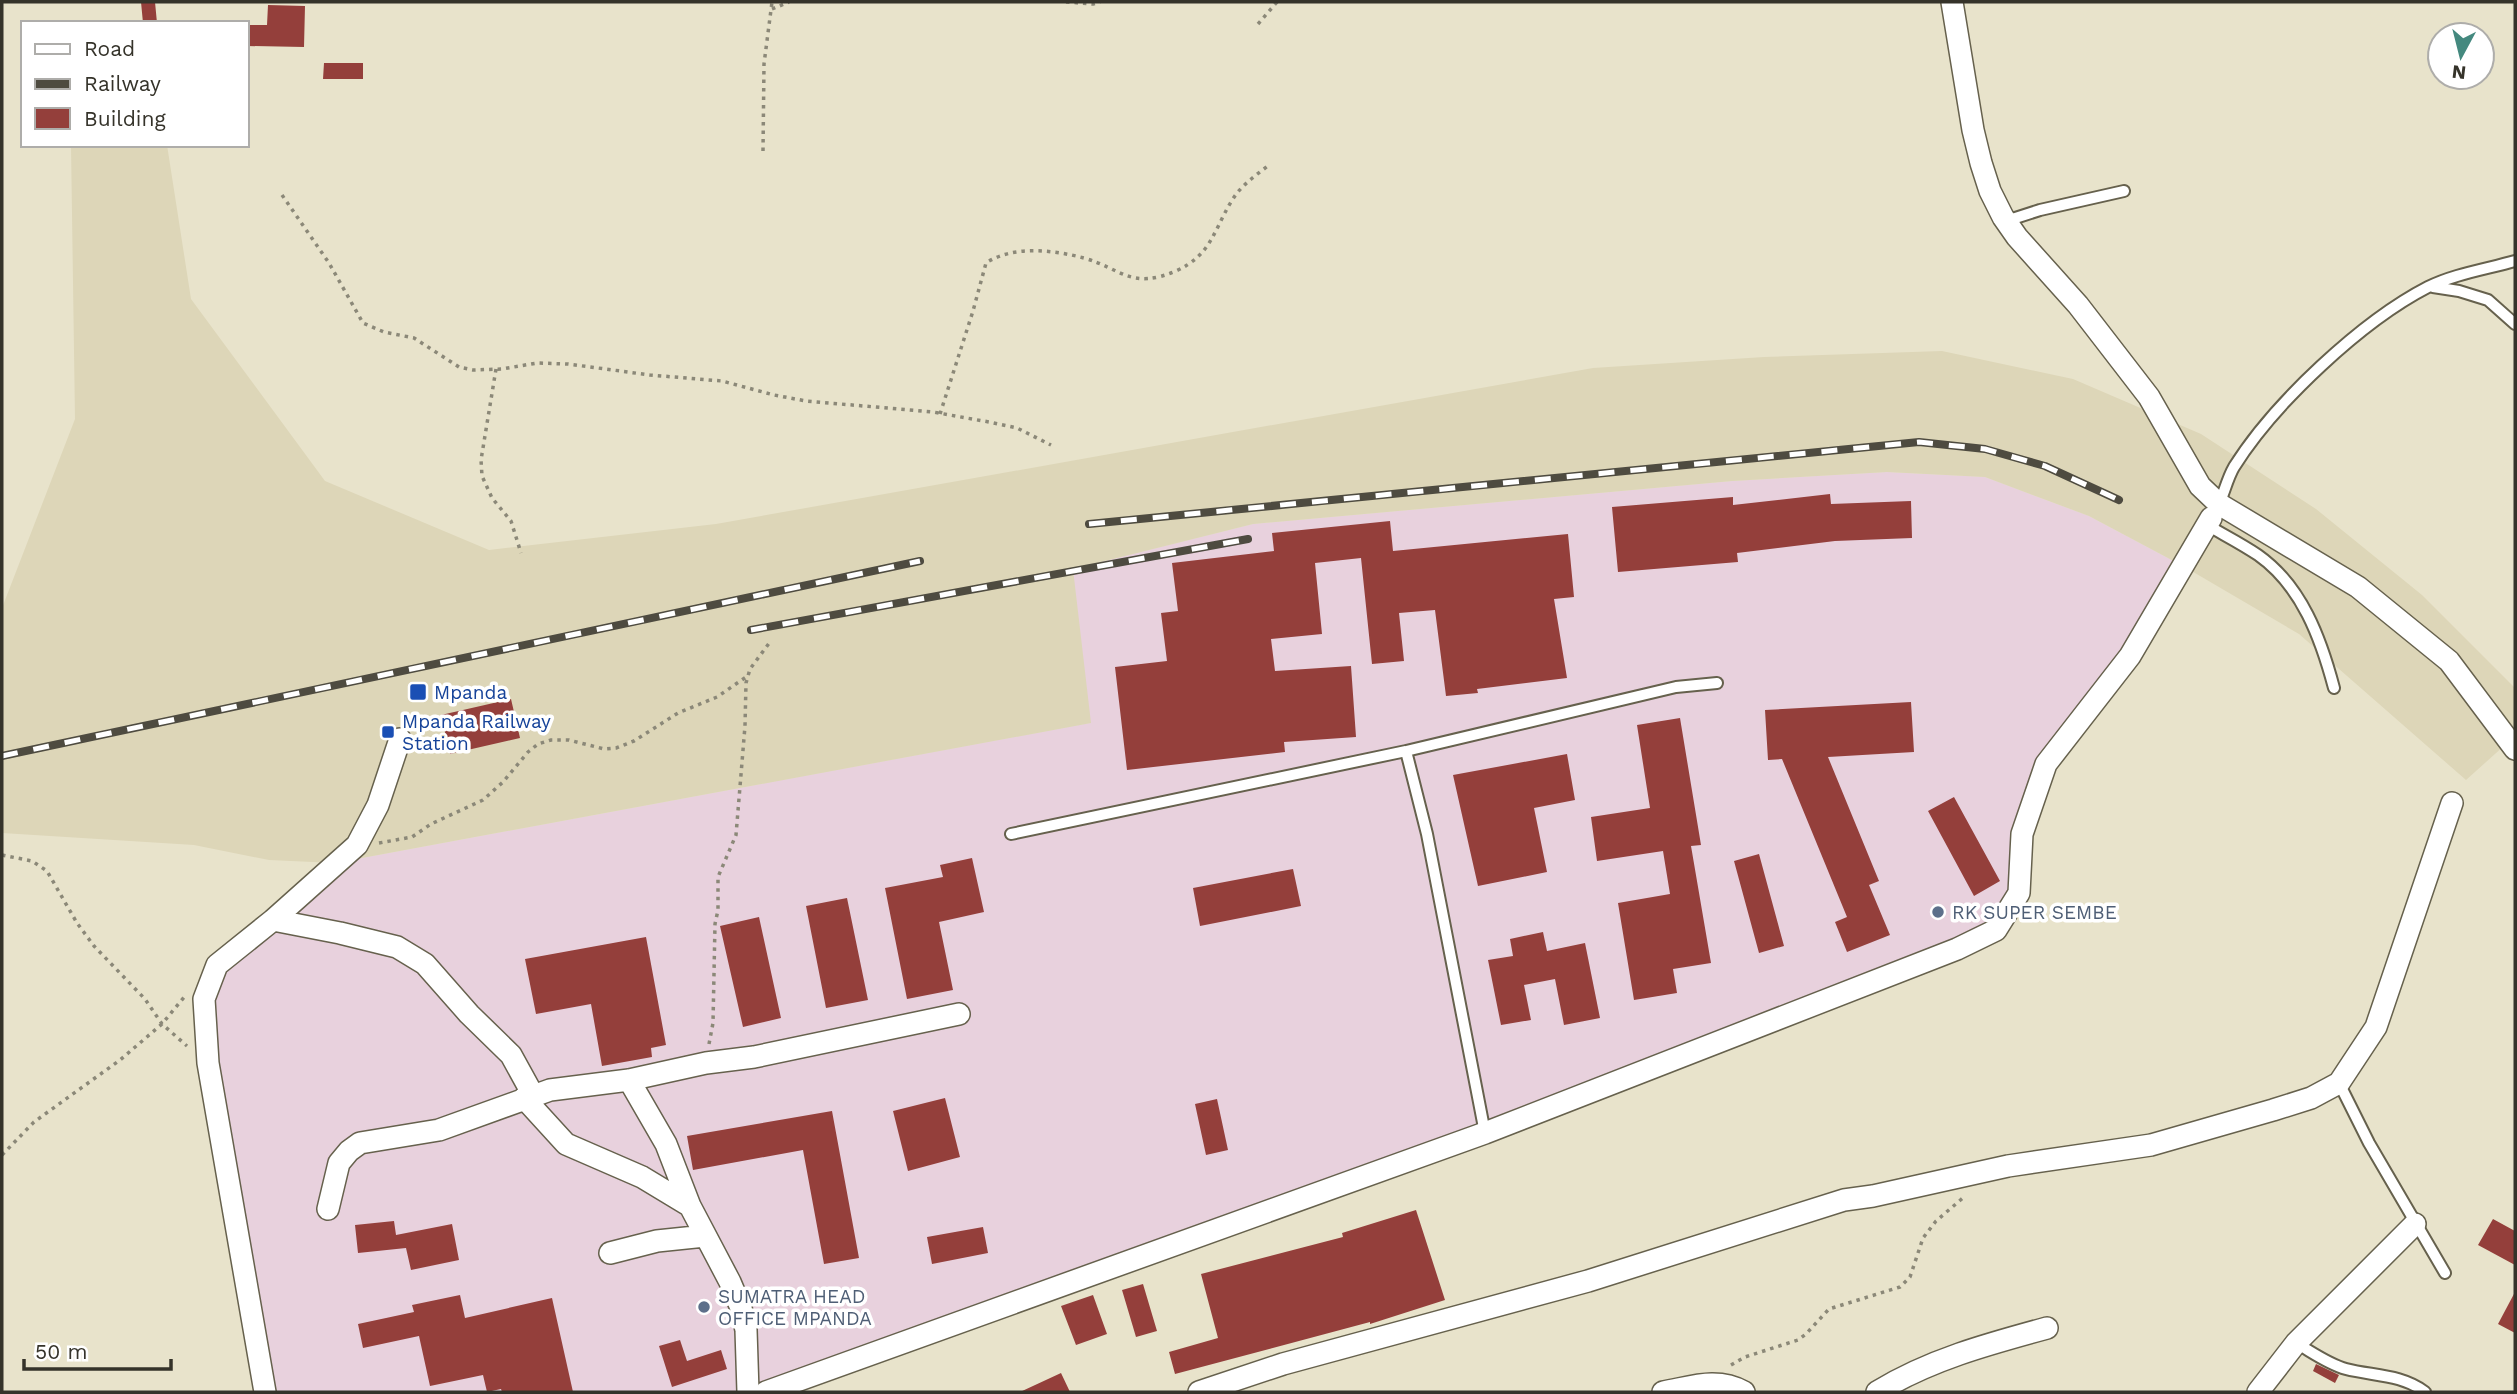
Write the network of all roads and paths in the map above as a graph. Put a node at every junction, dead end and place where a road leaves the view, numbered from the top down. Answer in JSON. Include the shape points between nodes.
{"nodes":[{"id":1,"x":772,"y":2,"type":"edge"},
{"id":2,"x":789,"y":2,"type":"edge"},
{"id":3,"x":1066,"y":2,"type":"edge"},
{"id":4,"x":1100,"y":2,"type":"edge"},
{"id":5,"x":1277,"y":2,"type":"edge"},
{"id":6,"x":1952,"y":2,"type":"edge"},
{"id":7,"x":772,"y":10,"type":"junction"},
{"id":8,"x":1258,"y":24,"type":"dead end"},
{"id":9,"x":763,"y":150,"type":"dead end"},
{"id":10,"x":1269,"y":164,"type":"dead end"},
{"id":11,"x":2124,"y":191,"type":"dead end"},
{"id":12,"x":282,"y":195,"type":"dead end"},
{"id":13,"x":2006,"y":221,"type":"junction"},
{"id":14,"x":2515,"y":261,"type":"edge"},
{"id":15,"x":2430,"y":286,"type":"junction"},
{"id":16,"x":2515,"y":324,"type":"edge"},
{"id":17,"x":496,"y":369,"type":"junction"},
{"id":18,"x":940,"y":414,"type":"junction"},
{"id":19,"x":1051,"y":445,"type":"dead end"},
{"id":20,"x":2212,"y":516,"type":"junction"},
{"id":21,"x":521,"y":553,"type":"dead end"},
{"id":22,"x":770,"y":642,"type":"dead end"},
{"id":23,"x":749,"y":674,"type":"junction"},
{"id":24,"x":1717,"y":682,"type":"dead end"},
{"id":25,"x":2334,"y":688,"type":"dead end"},
{"id":26,"x":400,"y":739,"type":"dead end"},
{"id":27,"x":2515,"y":749,"type":"edge"},
{"id":28,"x":1406,"y":751,"type":"junction"},
{"id":29,"x":2452,"y":803,"type":"dead end"},
{"id":30,"x":1011,"y":834,"type":"dead end"},
{"id":31,"x":357,"y":845,"type":"junction"},
{"id":32,"x":2,"y":855,"type":"edge"},
{"id":33,"x":273,"y":920,"type":"junction"},
{"id":34,"x":192,"y":989,"type":"dead end"},
{"id":35,"x":959,"y":1014,"type":"dead end"},
{"id":36,"x":162,"y":1024,"type":"junction"},
{"id":37,"x":208,"y":1063,"type":"junction"},
{"id":38,"x":706,"y":1063,"type":"junction"},
{"id":39,"x":629,"y":1080,"type":"junction"},
{"id":40,"x":2339,"y":1083,"type":"junction"},
{"id":41,"x":529,"y":1097,"type":"junction"},
{"id":42,"x":1485,"y":1133,"type":"junction"},
{"id":43,"x":2,"y":1155,"type":"edge"},
{"id":44,"x":1966,"y":1195,"type":"dead end"},
{"id":45,"x":690,"y":1206,"type":"junction"},
{"id":46,"x":328,"y":1209,"type":"dead end"},
{"id":47,"x":2415,"y":1224,"type":"junction"},
{"id":48,"x":705,"y":1236,"type":"junction"},
{"id":49,"x":610,"y":1254,"type":"dead end"},
{"id":50,"x":2445,"y":1273,"type":"dead end"},
{"id":51,"x":2047,"y":1328,"type":"dead end"},
{"id":52,"x":2297,"y":1343,"type":"junction"},
{"id":53,"x":1710,"y":1382,"type":"junction"},
{"id":54,"x":265,"y":1392,"type":"edge"},
{"id":55,"x":748,"y":1392,"type":"edge"},
{"id":56,"x":766,"y":1392,"type":"edge"},
{"id":57,"x":1199,"y":1392,"type":"edge"},
{"id":58,"x":1663,"y":1392,"type":"edge"},
{"id":59,"x":1744,"y":1392,"type":"edge"},
{"id":60,"x":1877,"y":1392,"type":"edge"},
{"id":61,"x":2258,"y":1392,"type":"edge"},
{"id":62,"x":2425,"y":1392,"type":"edge"}],
"edges":[{"from":1,"to":7,"type":"path"},
{"from":2,"to":7,"type":"path"},
{"from":3,"to":4,"type":"path"},
{"from":5,"to":8,"type":"path"},
{"from":6,"to":13,"type":"street","via":[[1981,163]]},
{"from":7,"to":9,"type":"path","via":[[764,64]]},
{"from":10,"to":18,"type":"path","via":[[1231,201],[1210,244],[1197,259],[1175,271],[1136,279],[1085,258],[1034,250],[994,257],[986,263]]},
{"from":11,"to":13,"type":"lane"},
{"from":12,"to":17,"type":"path","via":[[363,323],[414,338],[459,367]]},
{"from":13,"to":20,"type":"street","via":[[2149,397]]},
{"from":14,"to":15,"type":"lane"},
{"from":15,"to":16,"type":"lane","via":[[2488,300]]},
{"from":15,"to":20,"type":"lane","via":[[2367,326],[2291,396],[2233,469]]},
{"from":17,"to":18,"type":"path","via":[[568,364],[722,381],[806,401]]},
{"from":17,"to":21,"type":"path","via":[[482,476],[492,498],[511,521]]},
{"from":18,"to":19,"type":"path","via":[[1017,428]]},
{"from":20,"to":25,"type":"lane","via":[[2284,578],[2304,606],[2323,646]]},
{"from":20,"to":27,"type":"street","via":[[2358,587],[2449,661]]},
{"from":20,"to":42,"type":"street","via":[[2130,656],[2046,764],[2022,834],[2019,893],[1996,930]]},
{"from":22,"to":23,"type":"path"},
{"from":23,"to":31,"type":"path","via":[[717,697],[616,748],[569,740],[538,744],[495,790],[470,808],[412,837]]},
{"from":23,"to":38,"type":"path","via":[[736,835],[718,877],[713,1023]]},
{"from":24,"to":28,"type":"lane","via":[[1676,687]]},
{"from":26,"to":31,"type":"street","via":[[378,805]]},
{"from":28,"to":30,"type":"lane"},
{"from":28,"to":42,"type":"lane","via":[[1427,834]]},
{"from":29,"to":40,"type":"street","via":[[2376,1027]]},
{"from":31,"to":33,"type":"street"},
{"from":32,"to":36,"type":"path","via":[[32,861],[47,871],[88,938]]},
{"from":33,"to":37,"type":"street","via":[[217,965],[204,999]]},
{"from":33,"to":41,"type":"street","via":[[397,947],[425,964],[511,1055]]},
{"from":34,"to":36,"type":"path"},
{"from":35,"to":38,"type":"street"},
{"from":36,"to":37,"type":"path"},
{"from":36,"to":43,"type":"path","via":[[34,1122]]},
{"from":37,"to":54,"type":"street"},
{"from":38,"to":39,"type":"street"},
{"from":39,"to":41,"type":"street"},
{"from":39,"to":45,"type":"street","via":[[666,1144]]},
{"from":40,"to":47,"type":"lane"},
{"from":40,"to":57,"type":"street","via":[[2311,1098],[2151,1145],[2008,1166],[1844,1200],[1564,1288],[1283,1364]]},
{"from":41,"to":45,"type":"street","via":[[566,1144],[642,1177]]},
{"from":41,"to":46,"type":"street","via":[[439,1130],[360,1143],[339,1163]]},
{"from":42,"to":56,"type":"street"},
{"from":44,"to":53,"type":"path","via":[[1923,1238],[1910,1277],[1900,1287],[1829,1309],[1798,1340],[1745,1357]]},
{"from":45,"to":48,"type":"street"},
{"from":47,"to":50,"type":"lane"},
{"from":47,"to":52,"type":"street"},
{"from":48,"to":49,"type":"street","via":[[657,1241]]},
{"from":48,"to":55,"type":"street","via":[[741,1308]]},
{"from":51,"to":60,"type":"street","via":[[1964,1352]]},
{"from":52,"to":61,"type":"street"},
{"from":52,"to":62,"type":"lane","via":[[2337,1366],[2386,1374]]},
{"from":53,"to":58,"type":"street"},
{"from":53,"to":59,"type":"street"}]}
